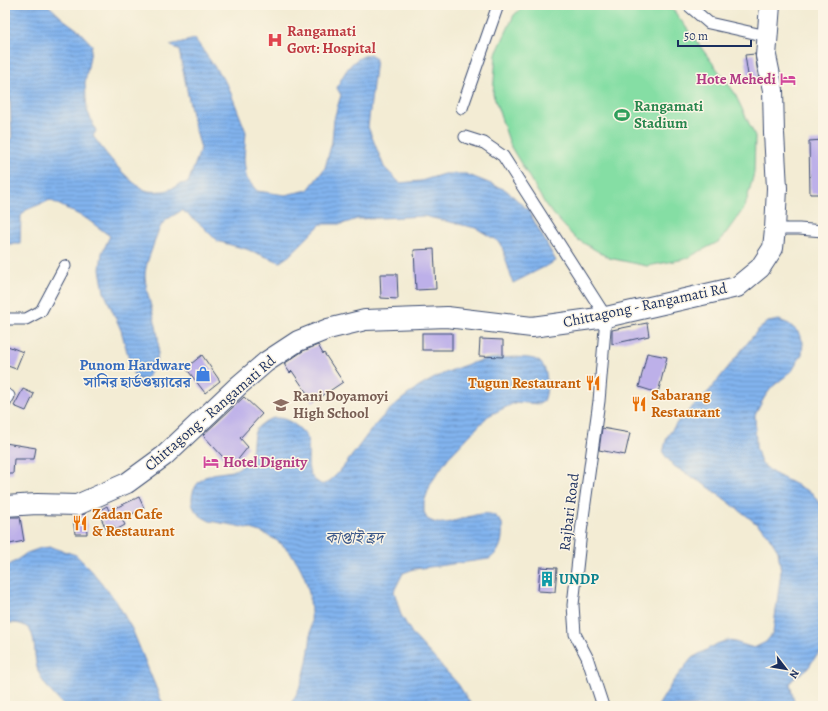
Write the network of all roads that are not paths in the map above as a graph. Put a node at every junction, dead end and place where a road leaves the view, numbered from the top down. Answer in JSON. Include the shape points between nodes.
{"nodes":[{"id":1,"x":499,"y":5,"type":"edge"},
{"id":2,"x":688,"y":5,"type":"edge"},
{"id":3,"x":770,"y":5,"type":"edge"},
{"id":4,"x":767,"y":36,"type":"junction"},
{"id":5,"x":462,"y":108,"type":"dead end"},
{"id":6,"x":465,"y":137,"type":"dead end"},
{"id":7,"x":775,"y":229,"type":"junction"},
{"id":8,"x":823,"y":231,"type":"edge"},
{"id":9,"x":65,"y":266,"type":"dead end"},
{"id":10,"x":606,"y":317,"type":"junction"},
{"id":11,"x":5,"y":318,"type":"edge"},
{"id":12,"x":5,"y":394,"type":"edge"},
{"id":13,"x":5,"y":403,"type":"edge"},
{"id":14,"x":5,"y":506,"type":"edge"},
{"id":15,"x":603,"y":706,"type":"edge"}],
"edges":[{"from":1,"to":5,"type":"street"},
{"from":2,"to":4,"type":"street","via":[[709,23]]},
{"from":3,"to":4,"type":"highway","name":"Chittagong - Rangamati Rd"},
{"from":4,"to":7,"type":"highway","name":"Chittagong - Rangamati Rd","via":[[766,56],[773,90],[777,188]]},
{"from":6,"to":10,"type":"street","via":[[484,143],[503,156]]},
{"from":7,"to":8,"type":"street"},
{"from":7,"to":10,"type":"highway","name":"Chittagong - Rangamati Rd","via":[[772,248],[760,268],[737,287]]},
{"from":9,"to":11,"type":"street","via":[[41,311],[26,319]]},
{"from":10,"to":14,"type":"highway","name":"Chittagong - Rangamati Rd","via":[[532,327],[447,317],[365,320],[328,328],[298,341],[266,362],[164,456],[127,483],[77,506]]},
{"from":10,"to":15,"type":"street","name":"Rajbari Road","via":[[599,401],[573,605],[575,634]]},
{"from":12,"to":13,"type":"street","via":[[9,396]]}]}
